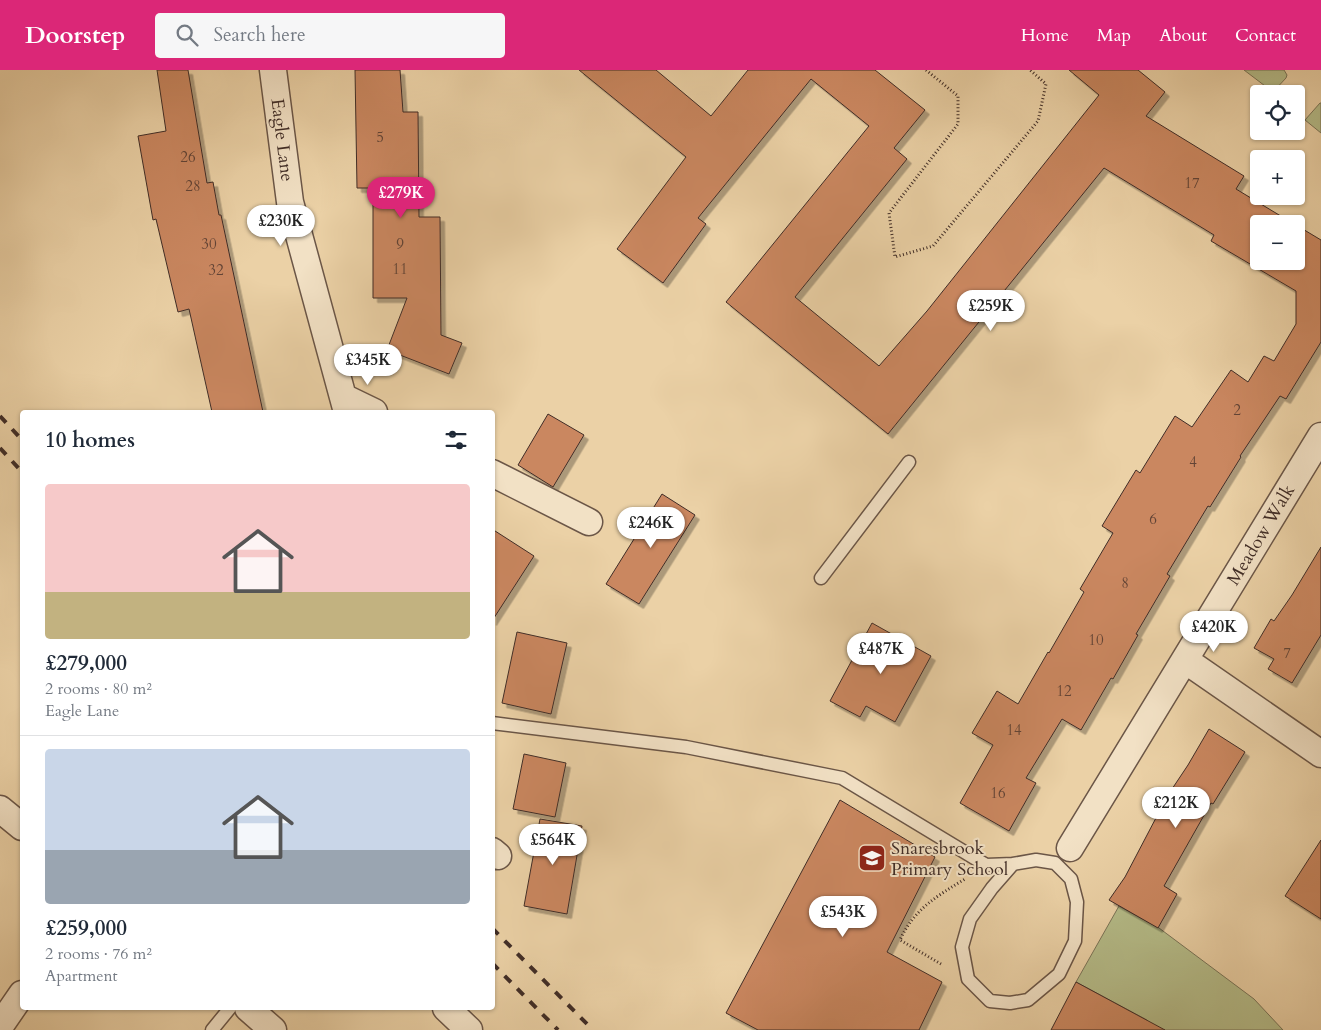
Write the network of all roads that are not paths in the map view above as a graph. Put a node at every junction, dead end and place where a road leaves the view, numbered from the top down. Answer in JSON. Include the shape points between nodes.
{"nodes":[{"id":1,"x":273,"y":70,"type":"edge"},
{"id":2,"x":345,"y":405,"type":"edge"},
{"id":3,"x":366,"y":410,"type":"edge"},
{"id":4,"x":1321,"y":436,"type":"edge"},
{"id":5,"x":909,"y":462,"type":"dead end"},
{"id":6,"x":495,"y":474,"type":"edge"},
{"id":7,"x":590,"y":522,"type":"dead end"},
{"id":8,"x":821,"y":578,"type":"dead end"},
{"id":9,"x":1185,"y":660,"type":"junction"},
{"id":10,"x":495,"y":723,"type":"edge"},
{"id":11,"x":1321,"y":754,"type":"edge"},
{"id":12,"x":0,"y":809,"type":"edge"},
{"id":13,"x":20,"y":824,"type":"edge"},
{"id":14,"x":1063,"y":855,"type":"junction"},
{"id":15,"x":1013,"y":864,"type":"junction"},
{"id":16,"x":20,"y":997,"type":"edge"},
{"id":17,"x":228,"y":1010,"type":"edge"},
{"id":18,"x":250,"y":1010,"type":"edge"},
{"id":19,"x":448,"y":1010,"type":"edge"},
{"id":20,"x":0,"y":1026,"type":"edge"},
{"id":21,"x":212,"y":1030,"type":"edge"},
{"id":22,"x":273,"y":1030,"type":"edge"},
{"id":23,"x":469,"y":1030,"type":"edge"}],
"edges":[{"from":1,"to":2,"type":"street","name":"Eagle Lane","via":[[290,202]]},
{"from":2,"to":3,"type":"street"},
{"from":4,"to":9,"type":"street","name":"Meadow Walk"},
{"from":5,"to":8,"type":"lane"},
{"from":6,"to":7,"type":"street"},
{"from":9,"to":11,"type":"street"},
{"from":9,"to":14,"type":"street","name":"Meadow Walk"},
{"from":10,"to":15,"type":"lane","via":[[686,748],[842,778],[986,865]]},
{"from":12,"to":13,"type":"street"},
{"from":14,"to":15,"type":"lane"},
{"from":14,"to":15,"type":"lane","via":[[1077,902],[1075,942],[1059,974],[1028,1000],[1010,1003],[990,1001],[968,979],[962,947],[970,919]]},
{"from":16,"to":20,"type":"street"},
{"from":17,"to":21,"type":"lane"},
{"from":18,"to":22,"type":"street"},
{"from":19,"to":23,"type":"street"}]}
